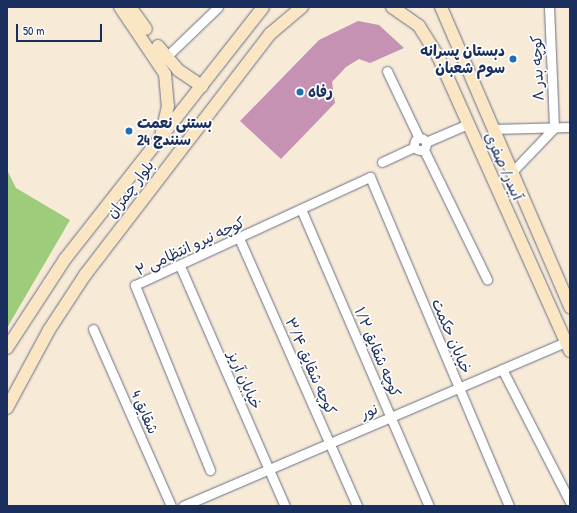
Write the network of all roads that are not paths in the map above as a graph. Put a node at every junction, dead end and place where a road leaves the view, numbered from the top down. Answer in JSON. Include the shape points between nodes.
{"nodes":[{"id":1,"x":120,"y":7,"type":"edge"},
{"id":2,"x":130,"y":7,"type":"edge"},
{"id":3,"x":218,"y":7,"type":"edge"},
{"id":4,"x":263,"y":7,"type":"edge"},
{"id":5,"x":392,"y":7,"type":"edge"},
{"id":6,"x":441,"y":7,"type":"edge"},
{"id":7,"x":549,"y":7,"type":"edge"},
{"id":8,"x":298,"y":9,"type":"edge"},
{"id":9,"x":163,"y":60,"type":"junction"},
{"id":10,"x":387,"y":71,"type":"dead end"},
{"id":11,"x":202,"y":86,"type":"junction"},
{"id":12,"x":468,"y":124,"type":"junction"},
{"id":13,"x":570,"y":127,"type":"edge"},
{"id":14,"x":554,"y":128,"type":"junction"},
{"id":15,"x":492,"y":129,"type":"junction"},
{"id":16,"x":159,"y":141,"type":"junction"},
{"id":17,"x":423,"y":143,"type":"junction"},
{"id":18,"x":382,"y":162,"type":"dead end"},
{"id":19,"x":511,"y":173,"type":"junction"},
{"id":20,"x":370,"y":177,"type":"joint"},
{"id":21,"x":301,"y":209,"type":"junction"},
{"id":22,"x":239,"y":238,"type":"junction"},
{"id":23,"x":180,"y":266,"type":"junction"},
{"id":24,"x":487,"y":279,"type":"dead end"},
{"id":25,"x":570,"y":307,"type":"edge"},
{"id":26,"x":93,"y":329,"type":"dead end"},
{"id":27,"x":568,"y":346,"type":"edge"},
{"id":28,"x":7,"y":348,"type":"edge"},
{"id":29,"x":502,"y":369,"type":"junction"},
{"id":30,"x":459,"y":388,"type":"junction"},
{"id":31,"x":7,"y":408,"type":"edge"},
{"id":32,"x":390,"y":417,"type":"junction"},
{"id":33,"x":329,"y":443,"type":"junction"},
{"id":34,"x":269,"y":469,"type":"junction"},
{"id":35,"x":210,"y":470,"type":"dead end"},
{"id":36,"x":570,"y":502,"type":"edge"},
{"id":37,"x":201,"y":503,"type":"edge"},
{"id":38,"x":171,"y":506,"type":"edge"},
{"id":39,"x":183,"y":506,"type":"edge"},
{"id":40,"x":285,"y":506,"type":"edge"},
{"id":41,"x":357,"y":506,"type":"edge"},
{"id":42,"x":429,"y":506,"type":"edge"},
{"id":43,"x":509,"y":506,"type":"edge"}],
"edges":[{"from":1,"to":9,"type":"main road"},
{"from":2,"to":9,"type":"main road"},
{"from":3,"to":9,"type":"street"},
{"from":4,"to":11,"type":"main road","name":"بلوار چمران"},
{"from":5,"to":12,"type":"main road","name":"آبیدر/ صفری","via":[[427,36]]},
{"from":6,"to":15,"type":"main road","name":"آبیدر/ صفری"},
{"from":7,"to":14,"type":"street","name":"کوچه بدر ۸"},
{"from":8,"to":31,"type":"main road","name":"بلوار چمران","via":[[265,40],[84,275],[45,336]]},
{"from":9,"to":11,"type":"main road"},
{"from":9,"to":16,"type":"main road","via":[[168,106]]},
{"from":10,"to":17,"type":"street"},
{"from":11,"to":16,"type":"main road","name":"بلوار چمران"},
{"from":12,"to":17,"type":"street"},
{"from":12,"to":27,"type":"main road","name":"آبیدر/ صفری"},
{"from":13,"to":14,"type":"street"},
{"from":14,"to":15,"type":"street"},
{"from":14,"to":19,"type":"street"},
{"from":15,"to":19,"type":"main road","name":"آبیدر/ صفری"},
{"from":16,"to":28,"type":"main road","name":"بلوار چمران","via":[[65,259]]},
{"from":17,"to":18,"type":"street"},
{"from":17,"to":24,"type":"street"},
{"from":19,"to":25,"type":"main road","name":"آبیدر/ صفری"},
{"from":20,"to":21,"type":"street","name":"کوچه نیرو انتظامی ۲"},
{"from":20,"to":30,"type":"street","name":"خیابان حکمت"},
{"from":21,"to":22,"type":"street","name":"کوچه نیرو انتظامی ۲"},
{"from":21,"to":32,"type":"street","name":"کوچه شقایق ۱/۲"},
{"from":22,"to":23,"type":"street","name":"کوچه نیرو انتظامی ۲"},
{"from":22,"to":33,"type":"street","name":"کوچه شقایق ۳/۴"},
{"from":23,"to":34,"type":"street","name":"خیابان آریز"},
{"from":23,"to":35,"type":"street","name":"کوچه نیرو انتظامی ۲","via":[[135,285]]},
{"from":26,"to":38,"type":"street","name":"شقایق 4"},
{"from":27,"to":29,"type":"street","name":"نور"},
{"from":29,"to":30,"type":"street","name":"نور"},
{"from":29,"to":36,"type":"street"},
{"from":30,"to":32,"type":"street","name":"نور"},
{"from":30,"to":43,"type":"street","name":"خیابان حکمت"},
{"from":32,"to":33,"type":"street","name":"نور"},
{"from":32,"to":42,"type":"street","name":"کوچه شقایق ۱/۲"},
{"from":33,"to":34,"type":"street","name":"نور"},
{"from":33,"to":41,"type":"street","name":"کوچه شقایق ۳/۴"},
{"from":34,"to":37,"type":"street","name":"نور"},
{"from":34,"to":40,"type":"street","name":"خیابان آریز"},
{"from":37,"to":39,"type":"street","name":"نور"}]}
